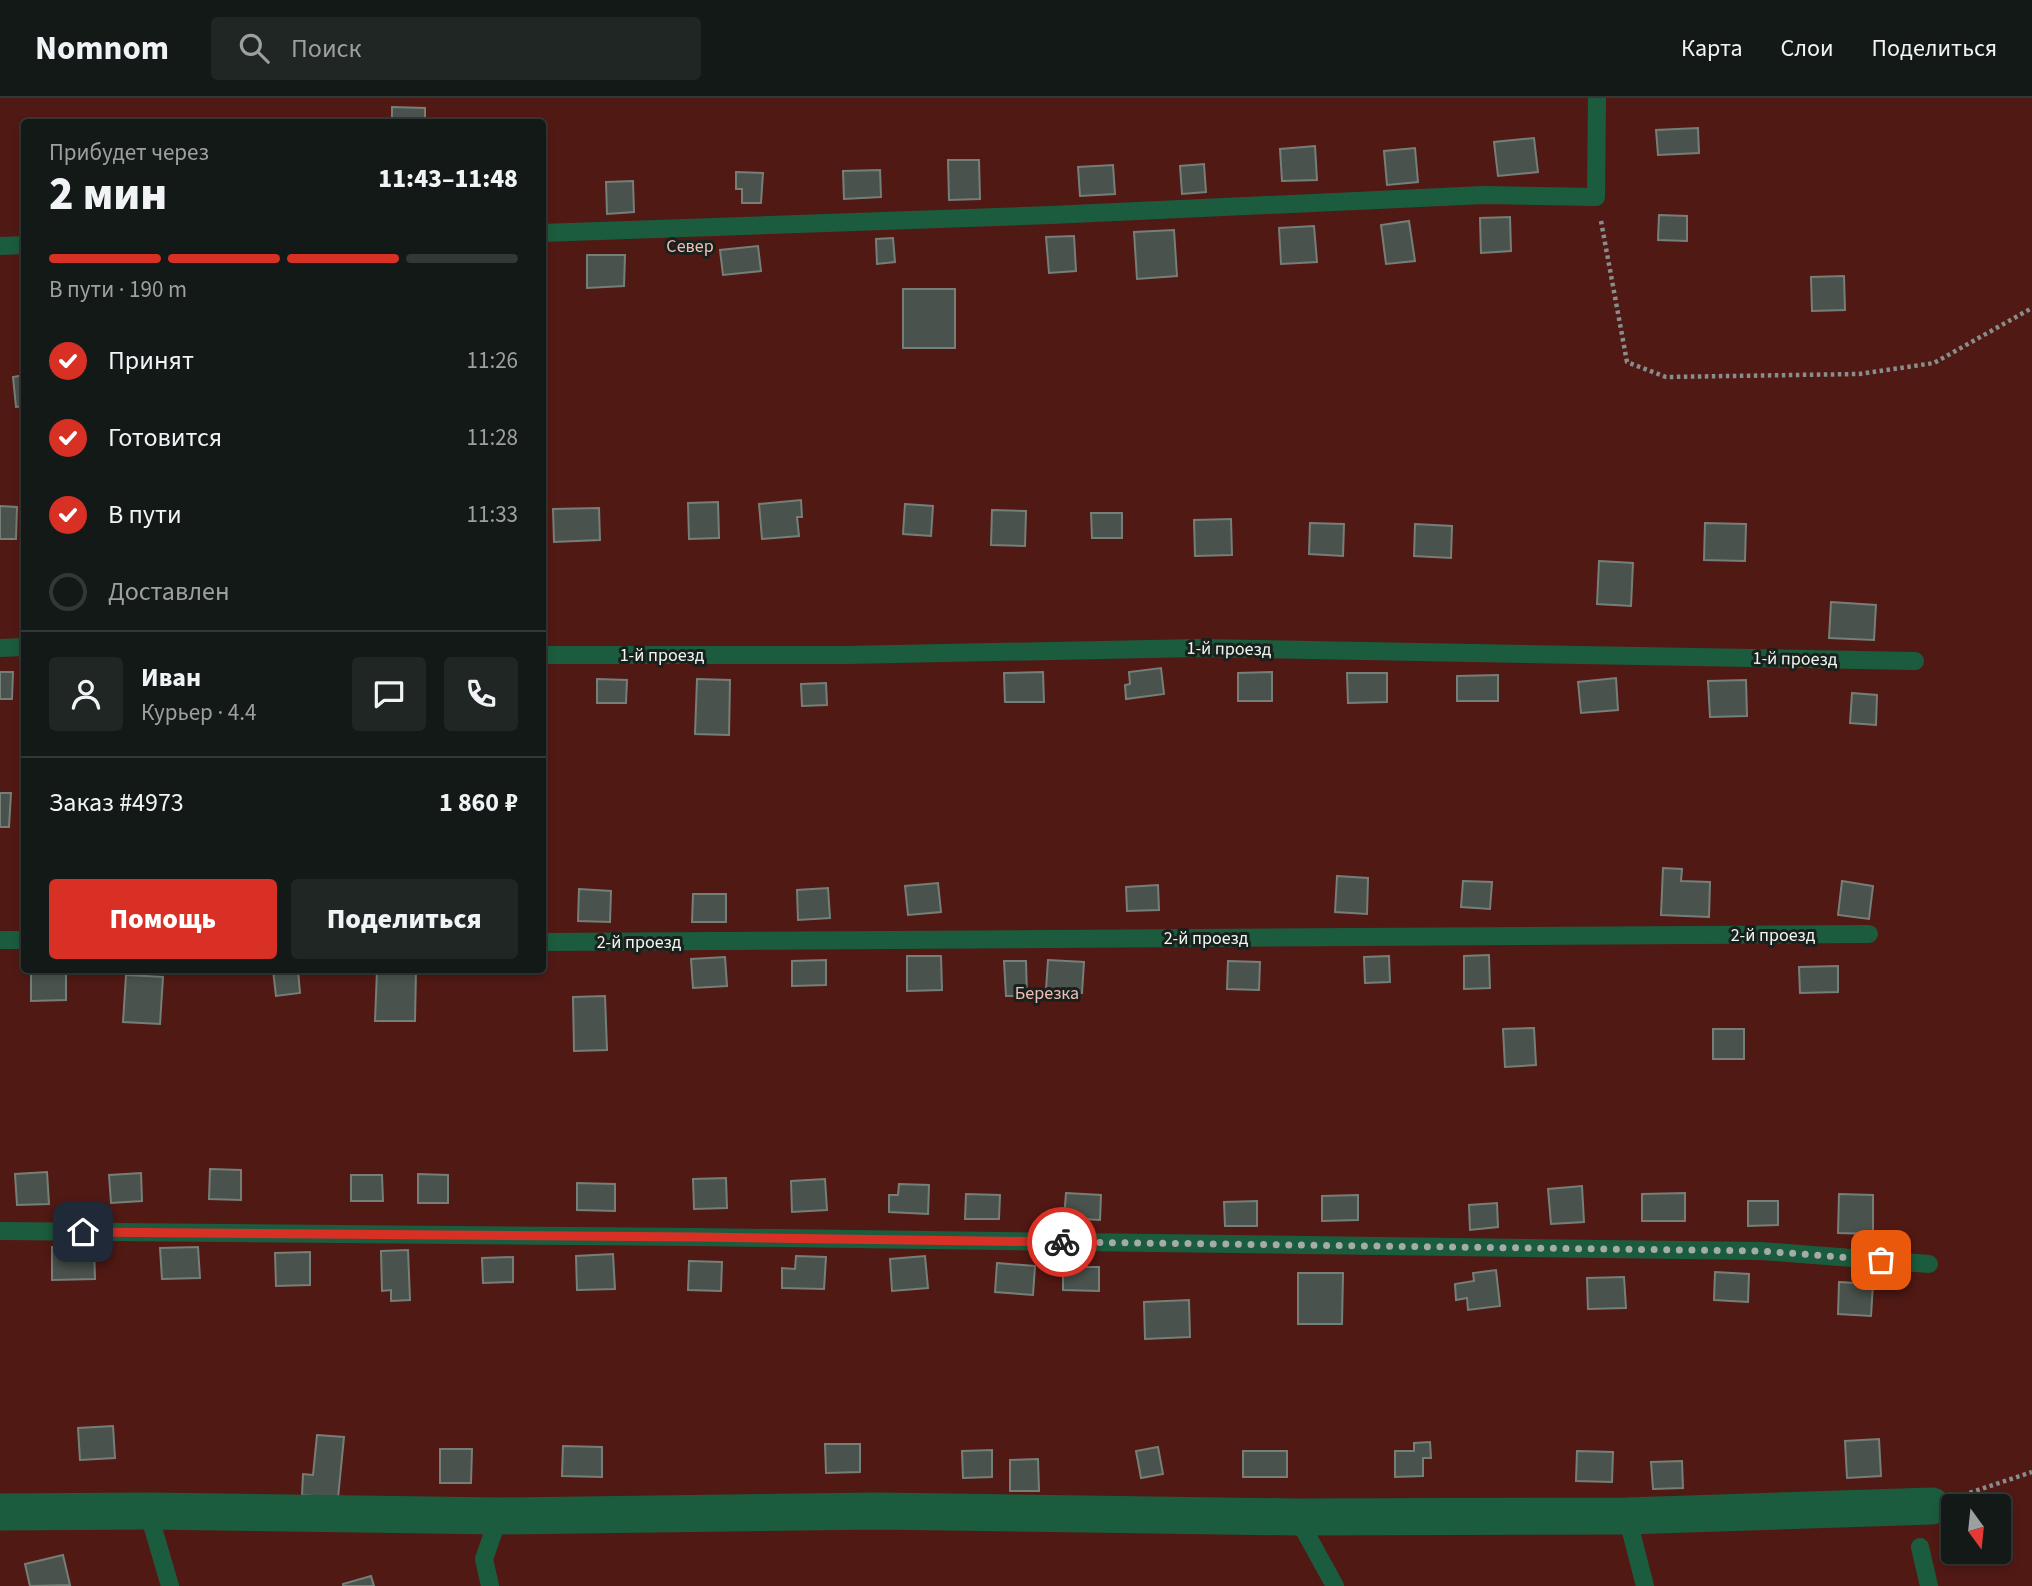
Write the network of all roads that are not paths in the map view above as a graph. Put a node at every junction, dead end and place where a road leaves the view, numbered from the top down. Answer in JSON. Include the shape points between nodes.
{"nodes":[{"id":1,"x":1597,"y":98,"type":"edge"},
{"id":2,"x":546,"y":233,"type":"edge"},
{"id":3,"x":21,"y":245,"type":"edge"},
{"id":4,"x":0,"y":246,"type":"edge"},
{"id":5,"x":0,"y":648,"type":"edge"},
{"id":6,"x":21,"y":648,"type":"edge"},
{"id":7,"x":546,"y":655,"type":"edge"},
{"id":8,"x":1914,"y":661,"type":"dead end"},
{"id":9,"x":1869,"y":934,"type":"dead end"},
{"id":10,"x":0,"y":940,"type":"edge"},
{"id":11,"x":21,"y":940,"type":"edge"},
{"id":12,"x":546,"y":942,"type":"edge"},
{"id":13,"x":0,"y":1231,"type":"edge"},
{"id":14,"x":1929,"y":1264,"type":"dead end"},
{"id":15,"x":1932,"y":1506,"type":"road end"},
{"id":16,"x":148,"y":1511,"type":"junction"},
{"id":17,"x":0,"y":1512,"type":"edge"},
{"id":18,"x":499,"y":1516,"type":"junction"},
{"id":19,"x":1627,"y":1516,"type":"junction"},
{"id":20,"x":1297,"y":1517,"type":"junction"},
{"id":21,"x":1920,"y":1547,"type":"dead end"},
{"id":22,"x":170,"y":1586,"type":"edge"},
{"id":23,"x":490,"y":1586,"type":"edge"},
{"id":24,"x":1335,"y":1586,"type":"edge"},
{"id":25,"x":1645,"y":1586,"type":"edge"},
{"id":26,"x":1929,"y":1586,"type":"edge"}],
"edges":[{"from":1,"to":2,"type":"lane","via":[[1596,197],[1484,195]]},
{"from":3,"to":4,"type":"lane"},
{"from":5,"to":6,"type":"lane"},
{"from":7,"to":8,"type":"lane","name":"1-й проезд","via":[[1199,648]]},
{"from":9,"to":12,"type":"lane","name":"2-й проезд"},
{"from":10,"to":11,"type":"lane"},
{"from":13,"to":14,"type":"lane","via":[[1761,1251]]},
{"from":15,"to":19,"type":"street"},
{"from":16,"to":17,"type":"street"},
{"from":16,"to":18,"type":"street"},
{"from":16,"to":22,"type":"lane"},
{"from":18,"to":20,"type":"street","via":[[877,1511]]},
{"from":18,"to":23,"type":"lane","via":[[484,1559]]},
{"from":19,"to":20,"type":"street"},
{"from":19,"to":25,"type":"lane"},
{"from":20,"to":24,"type":"lane"},
{"from":21,"to":26,"type":"lane"}]}
